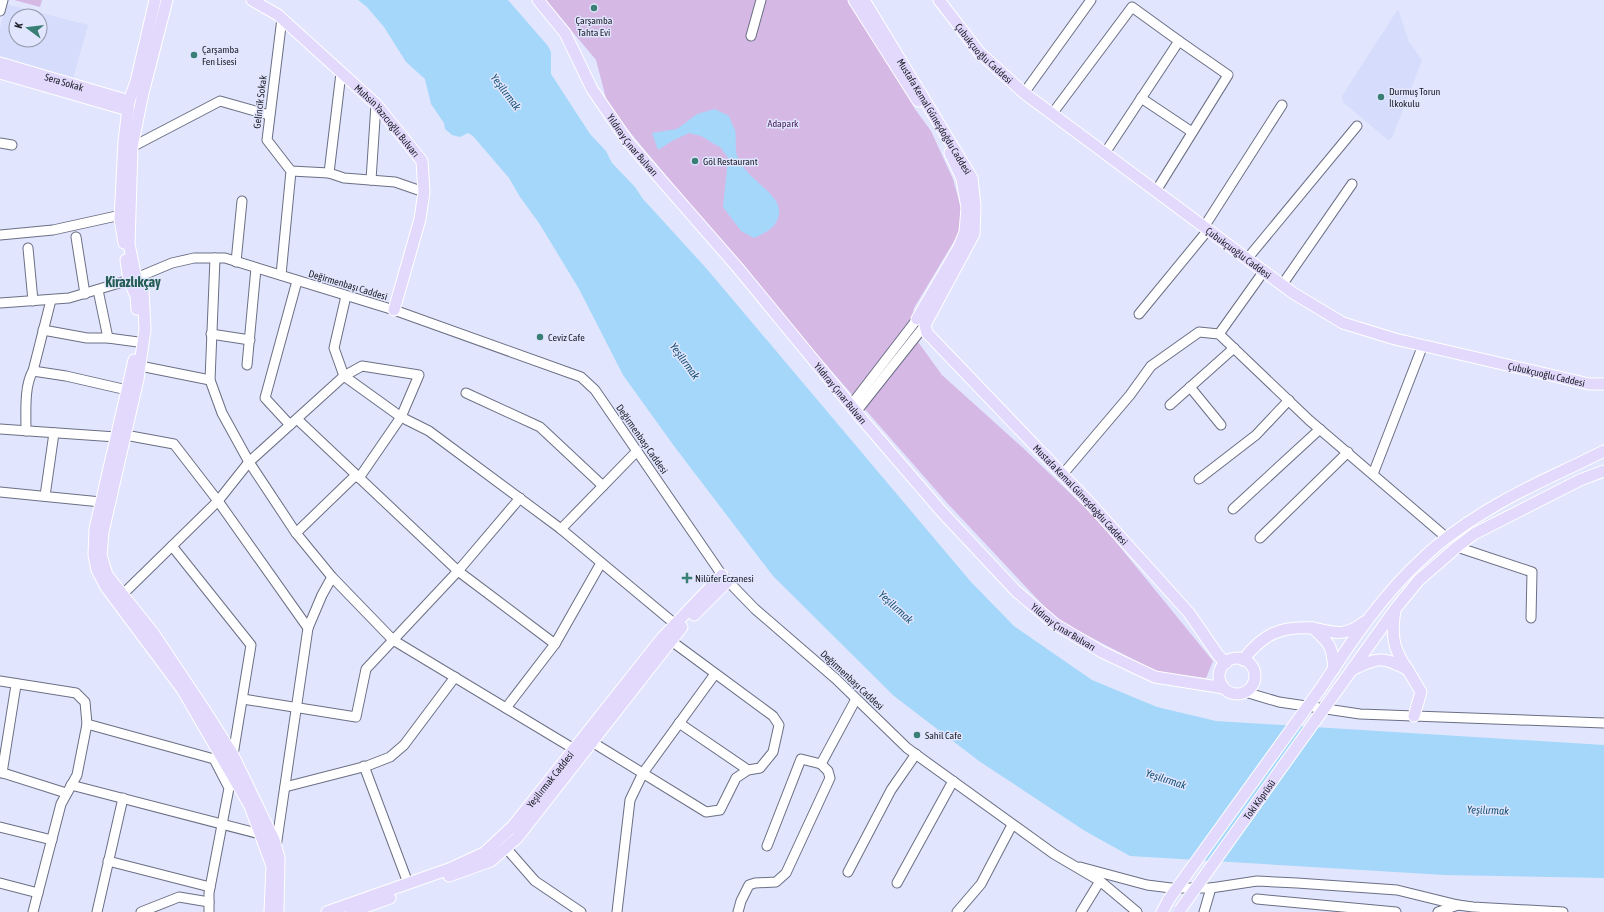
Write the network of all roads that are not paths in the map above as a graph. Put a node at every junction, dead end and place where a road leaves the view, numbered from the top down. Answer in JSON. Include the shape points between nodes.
{"nodes":[{"id":1,"x":3,"y":0,"type":"edge"},
{"id":2,"x":154,"y":0,"type":"edge"},
{"id":3,"x":167,"y":0,"type":"edge"},
{"id":4,"x":252,"y":0,"type":"edge"},
{"id":5,"x":538,"y":0,"type":"edge"},
{"id":6,"x":761,"y":0,"type":"edge"},
{"id":7,"x":854,"y":0,"type":"edge"},
{"id":8,"x":939,"y":0,"type":"edge"},
{"id":9,"x":1090,"y":0,"type":"edge"},
{"id":10,"x":866,"y":8,"type":"edge"},
{"id":11,"x":0,"y":11,"type":"edge"},
{"id":12,"x":282,"y":18,"type":"junction"},
{"id":13,"x":751,"y":36,"type":"dead end"},
{"id":14,"x":1179,"y":41,"type":"junction"},
{"id":15,"x":0,"y":63,"type":"edge"},
{"id":16,"x":0,"y":73,"type":"edge"},
{"id":17,"x":342,"y":73,"type":"junction"},
{"id":18,"x":1024,"y":93,"type":"junction"},
{"id":19,"x":1142,"y":98,"type":"junction"},
{"id":20,"x":376,"y":104,"type":"junction"},
{"id":21,"x":1282,"y":105,"type":"dead end"},
{"id":22,"x":128,"y":106,"type":"junction"},
{"id":23,"x":1052,"y":114,"type":"junction"},
{"id":24,"x":269,"y":115,"type":"junction"},
{"id":25,"x":1358,"y":126,"type":"dead end"},
{"id":26,"x":1192,"y":132,"type":"junction"},
{"id":27,"x":0,"y":143,"type":"edge"},
{"id":28,"x":12,"y":145,"type":"dead end"},
{"id":29,"x":132,"y":147,"type":"junction"},
{"id":30,"x":1105,"y":153,"type":"junction"},
{"id":31,"x":291,"y":170,"type":"junction"},
{"id":32,"x":329,"y":173,"type":"junction"},
{"id":33,"x":371,"y":180,"type":"junction"},
{"id":34,"x":1352,"y":184,"type":"dead end"},
{"id":35,"x":1156,"y":191,"type":"junction"},
{"id":36,"x":424,"y":192,"type":"junction"},
{"id":37,"x":242,"y":201,"type":"dead end"},
{"id":38,"x":121,"y":216,"type":"junction"},
{"id":39,"x":1206,"y":228,"type":"junction"},
{"id":40,"x":0,"y":235,"type":"edge"},
{"id":41,"x":76,"y":237,"type":"dead end"},
{"id":42,"x":28,"y":248,"type":"dead end"},
{"id":43,"x":215,"y":258,"type":"junction"},
{"id":44,"x":1247,"y":259,"type":"junction"},
{"id":45,"x":236,"y":262,"type":"junction"},
{"id":46,"x":256,"y":268,"type":"junction"},
{"id":47,"x":1264,"y":271,"type":"junction"},
{"id":48,"x":281,"y":275,"type":"junction"},
{"id":49,"x":132,"y":279,"type":"junction"},
{"id":50,"x":297,"y":281,"type":"junction"},
{"id":51,"x":1282,"y":285,"type":"junction"},
{"id":52,"x":98,"y":290,"type":"junction"},
{"id":53,"x":85,"y":294,"type":"junction"},
{"id":54,"x":346,"y":296,"type":"junction"},
{"id":55,"x":50,"y":300,"type":"junction"},
{"id":56,"x":33,"y":301,"type":"junction"},
{"id":57,"x":0,"y":303,"type":"edge"},
{"id":58,"x":394,"y":310,"type":"junction"},
{"id":59,"x":1139,"y":314,"type":"dead end"},
{"id":60,"x":921,"y":326,"type":"junction"},
{"id":61,"x":43,"y":330,"type":"junction"},
{"id":62,"x":211,"y":334,"type":"junction"},
{"id":63,"x":1219,"y":334,"type":"junction"},
{"id":64,"x":108,"y":338,"type":"junction"},
{"id":65,"x":250,"y":340,"type":"junction"},
{"id":66,"x":138,"y":342,"type":"junction"},
{"id":67,"x":1423,"y":345,"type":"junction"},
{"id":68,"x":1234,"y":348,"type":"junction"},
{"id":69,"x":247,"y":365,"type":"dead end"},
{"id":70,"x":140,"y":366,"type":"junction"},
{"id":71,"x":33,"y":371,"type":"junction"},
{"id":72,"x":344,"y":376,"type":"junction"},
{"id":73,"x":210,"y":380,"type":"junction"},
{"id":74,"x":1604,"y":384,"type":"edge"},
{"id":75,"x":1190,"y":387,"type":"junction"},
{"id":76,"x":127,"y":390,"type":"junction"},
{"id":77,"x":466,"y":394,"type":"dead end"},
{"id":78,"x":1288,"y":400,"type":"junction"},
{"id":79,"x":1170,"y":405,"type":"dead end"},
{"id":80,"x":854,"y":408,"type":"junction"},
{"id":81,"x":401,"y":417,"type":"junction"},
{"id":82,"x":293,"y":422,"type":"junction"},
{"id":83,"x":1221,"y":425,"type":"dead end"},
{"id":84,"x":1320,"y":429,"type":"junction"},
{"id":85,"x":0,"y":430,"type":"edge"},
{"id":86,"x":26,"y":431,"type":"junction"},
{"id":87,"x":54,"y":433,"type":"junction"},
{"id":88,"x":121,"y":436,"type":"junction"},
{"id":89,"x":637,"y":451,"type":"junction"},
{"id":90,"x":1348,"y":452,"type":"junction"},
{"id":91,"x":1604,"y":452,"type":"edge"},
{"id":92,"x":249,"y":462,"type":"junction"},
{"id":93,"x":1604,"y":471,"type":"edge"},
{"id":94,"x":1063,"y":474,"type":"junction"},
{"id":95,"x":1373,"y":474,"type":"junction"},
{"id":96,"x":358,"y":476,"type":"junction"},
{"id":97,"x":1199,"y":479,"type":"dead end"},
{"id":98,"x":603,"y":486,"type":"junction"},
{"id":99,"x":0,"y":492,"type":"edge"},
{"id":100,"x":45,"y":496,"type":"junction"},
{"id":101,"x":520,"y":498,"type":"junction"},
{"id":102,"x":218,"y":500,"type":"junction"},
{"id":103,"x":101,"y":502,"type":"junction"},
{"id":104,"x":1233,"y":509,"type":"dead end"},
{"id":105,"x":561,"y":529,"type":"junction"},
{"id":106,"x":296,"y":533,"type":"junction"},
{"id":107,"x":1260,"y":538,"type":"dead end"},
{"id":108,"x":1447,"y":538,"type":"junction"},
{"id":109,"x":172,"y":546,"type":"junction"},
{"id":110,"x":1457,"y":547,"type":"junction"},
{"id":111,"x":601,"y":563,"type":"junction"},
{"id":112,"x":458,"y":571,"type":"junction"},
{"id":113,"x":332,"y":577,"type":"junction"},
{"id":114,"x":725,"y":578,"type":"junction"},
{"id":115,"x":123,"y":594,"type":"junction"},
{"id":116,"x":1396,"y":608,"type":"junction"},
{"id":117,"x":1372,"y":615,"type":"junction"},
{"id":118,"x":1531,"y":618,"type":"dead end"},
{"id":119,"x":674,"y":624,"type":"junction"},
{"id":120,"x":308,"y":628,"type":"junction"},
{"id":121,"x":1313,"y":628,"type":"junction"},
{"id":122,"x":393,"y":640,"type":"junction"},
{"id":123,"x":670,"y":640,"type":"junction"},
{"id":124,"x":555,"y":644,"type":"junction"},
{"id":125,"x":1243,"y":660,"type":"junction"},
{"id":126,"x":1226,"y":663,"type":"junction"},
{"id":127,"x":1334,"y":669,"type":"junction"},
{"id":128,"x":1351,"y":670,"type":"junction"},
{"id":129,"x":1408,"y":670,"type":"junction"},
{"id":130,"x":715,"y":674,"type":"junction"},
{"id":131,"x":454,"y":677,"type":"junction"},
{"id":132,"x":0,"y":681,"type":"edge"},
{"id":133,"x":16,"y":685,"type":"dead end"},
{"id":134,"x":1224,"y":688,"type":"junction"},
{"id":135,"x":1245,"y":692,"type":"junction"},
{"id":136,"x":243,"y":698,"type":"junction"},
{"id":137,"x":856,"y":699,"type":"junction"},
{"id":138,"x":297,"y":707,"type":"junction"},
{"id":139,"x":506,"y":708,"type":"junction"},
{"id":140,"x":1414,"y":716,"type":"junction"},
{"id":141,"x":679,"y":723,"type":"junction"},
{"id":142,"x":1604,"y":723,"type":"edge"},
{"id":143,"x":87,"y":724,"type":"junction"},
{"id":144,"x":592,"y":742,"type":"junction"},
{"id":145,"x":574,"y":749,"type":"junction"},
{"id":146,"x":916,"y":754,"type":"junction"},
{"id":147,"x":233,"y":755,"type":"junction"},
{"id":148,"x":821,"y":764,"type":"junction"},
{"id":149,"x":364,"y":766,"type":"junction"},
{"id":150,"x":748,"y":770,"type":"junction"},
{"id":151,"x":1,"y":772,"type":"edge"},
{"id":152,"x":643,"y":773,"type":"junction"},
{"id":153,"x":953,"y":781,"type":"junction"},
{"id":154,"x":71,"y":785,"type":"junction"},
{"id":155,"x":285,"y":787,"type":"junction"},
{"id":156,"x":66,"y":794,"type":"junction"},
{"id":157,"x":123,"y":798,"type":"junction"},
{"id":158,"x":222,"y":824,"type":"junction"},
{"id":159,"x":1012,"y":825,"type":"junction"},
{"id":160,"x":0,"y":826,"type":"edge"},
{"id":161,"x":260,"y":834,"type":"junction"},
{"id":162,"x":52,"y":840,"type":"junction"},
{"id":163,"x":767,"y":846,"type":"dead end"},
{"id":164,"x":276,"y":847,"type":"junction"},
{"id":165,"x":506,"y":848,"type":"junction"},
{"id":166,"x":108,"y":861,"type":"junction"},
{"id":167,"x":1069,"y":864,"type":"junction"},
{"id":168,"x":848,"y":872,"type":"dead end"},
{"id":169,"x":1100,"y":881,"type":"junction"},
{"id":170,"x":408,"y":883,"type":"junction"},
{"id":171,"x":897,"y":883,"type":"dead end"},
{"id":172,"x":0,"y":884,"type":"edge"},
{"id":173,"x":210,"y":887,"type":"junction"},
{"id":174,"x":1211,"y":888,"type":"junction"},
{"id":175,"x":38,"y":893,"type":"junction"},
{"id":176,"x":1258,"y":899,"type":"dead end"},
{"id":177,"x":209,"y":902,"type":"junction"},
{"id":178,"x":1458,"y":905,"type":"junction"},
{"id":179,"x":1179,"y":911,"type":"edge"},
{"id":180,"x":33,"y":912,"type":"edge"},
{"id":181,"x":97,"y":912,"type":"edge"},
{"id":182,"x":141,"y":912,"type":"edge"},
{"id":183,"x":209,"y":912,"type":"edge"},
{"id":184,"x":270,"y":912,"type":"edge"},
{"id":185,"x":278,"y":912,"type":"edge"},
{"id":186,"x":327,"y":912,"type":"edge"},
{"id":187,"x":351,"y":912,"type":"edge"},
{"id":188,"x":580,"y":912,"type":"edge"},
{"id":189,"x":617,"y":912,"type":"edge"},
{"id":190,"x":738,"y":912,"type":"edge"},
{"id":191,"x":957,"y":912,"type":"edge"},
{"id":192,"x":1081,"y":912,"type":"edge"},
{"id":193,"x":1137,"y":912,"type":"edge"},
{"id":194,"x":1162,"y":912,"type":"edge"},
{"id":195,"x":1204,"y":912,"type":"edge"},
{"id":196,"x":1396,"y":912,"type":"edge"},
{"id":197,"x":1438,"y":912,"type":"edge"},
{"id":198,"x":1563,"y":912,"type":"edge"}],
"edges":[{"from":1,"to":11,"type":"street"},
{"from":2,"to":22,"type":"main road","via":[[136,82]]},
{"from":3,"to":29,"type":"main road"},
{"from":4,"to":12,"type":"main road","name":"Muhsin Yazıcıoğlu Bulvarı"},
{"from":5,"to":80,"type":"main road","name":"Yıldıray Çınar Bulvarı","via":[[565,33],[592,89],[629,143],[738,268]]},
{"from":6,"to":13,"type":"street"},
{"from":7,"to":10,"type":"main road"},
{"from":8,"to":18,"type":"main road","name":"Çubukçuoğlu Caddesi","via":[[979,52]]},
{"from":9,"to":18,"type":"street"},
{"from":10,"to":60,"type":"main road","via":[[903,79],[944,142],[962,179],[966,204],[965,232]]},
{"from":12,"to":17,"type":"main road","name":"Muhsin Yazıcıoğlu Bulvarı"},
{"from":12,"to":24,"type":"street","name":"Gelincik Sokak"},
{"from":14,"to":19,"type":"street"},
{"from":14,"to":23,"type":"street","via":[[1132,7]]},
{"from":14,"to":26,"type":"street","via":[[1228,75]]},
{"from":15,"to":22,"type":"main road","name":"Sera Sokak"},
{"from":16,"to":22,"type":"main road","name":"Sera Sokak"},
{"from":17,"to":20,"type":"main road","name":"Muhsin Yazıcıoğlu Bulvarı"},
{"from":17,"to":32,"type":"street"},
{"from":18,"to":23,"type":"main road","name":"Çubukçuoğlu Caddesi"},
{"from":19,"to":26,"type":"street"},
{"from":19,"to":30,"type":"street"},
{"from":20,"to":33,"type":"street"},
{"from":20,"to":36,"type":"main road","name":"Muhsin Yazıcıoğlu Bulvarı","via":[[422,161]]},
{"from":21,"to":39,"type":"street"},
{"from":22,"to":38,"type":"main road"},
{"from":23,"to":30,"type":"main road","name":"Çubukçuoğlu Caddesi"},
{"from":24,"to":29,"type":"street","via":[[220,101]]},
{"from":24,"to":31,"type":"street","name":"Gelincik Sokak","via":[[267,140]]},
{"from":25,"to":44,"type":"street"},
{"from":26,"to":35,"type":"street"},
{"from":27,"to":28,"type":"street"},
{"from":29,"to":49,"type":"main road","via":[[129,244]]},
{"from":30,"to":35,"type":"main road","name":"Çubukçuoğlu Caddesi"},
{"from":31,"to":32,"type":"street"},
{"from":31,"to":48,"type":"street"},
{"from":32,"to":33,"type":"street","via":[[344,178]]},
{"from":33,"to":36,"type":"street","via":[[395,182]]},
{"from":34,"to":51,"type":"street"},
{"from":35,"to":39,"type":"main road","name":"Çubukçuoğlu Caddesi"},
{"from":36,"to":58,"type":"main road","name":"Muhsin Yazıcıoğlu Bulvarı","via":[[420,219]]},
{"from":37,"to":45,"type":"street"},
{"from":38,"to":40,"type":"street","via":[[53,230]]},
{"from":38,"to":49,"type":"main road"},
{"from":39,"to":44,"type":"main road","name":"Çubukçuoğlu Caddesi"},
{"from":39,"to":59,"type":"street"},
{"from":41,"to":53,"type":"street"},
{"from":42,"to":56,"type":"street"},
{"from":43,"to":45,"type":"street","name":"Değirmenbaşı Caddesi"},
{"from":43,"to":49,"type":"street","name":"Değirmenbaşı Caddesi","via":[[194,258],[172,263]]},
{"from":43,"to":62,"type":"street"},
{"from":44,"to":47,"type":"main road","name":"Çubukçuoğlu Caddesi"},
{"from":45,"to":46,"type":"street","name":"Değirmenbaşı Caddesi"},
{"from":46,"to":48,"type":"street","name":"Değirmenbaşı Caddesi"},
{"from":46,"to":65,"type":"street"},
{"from":47,"to":51,"type":"main road","name":"Çubukçuoğlu Caddesi"},
{"from":47,"to":63,"type":"street"},
{"from":48,"to":50,"type":"street","name":"Değirmenbaşı Caddesi"},
{"from":49,"to":52,"type":"street","name":"Değirmenbaşı Caddesi"},
{"from":49,"to":66,"type":"main road","via":[[140,332]]},
{"from":49,"to":70,"type":"main road","via":[[143,291],[145,329]]},
{"from":50,"to":54,"type":"street","name":"Değirmenbaşı Caddesi"},
{"from":50,"to":82,"type":"street","via":[[265,398]]},
{"from":51,"to":67,"type":"main road","name":"Çubukçuoğlu Caddesi","via":[[1343,323]]},
{"from":52,"to":53,"type":"street","name":"Değirmenbaşı Caddesi"},
{"from":52,"to":64,"type":"street"},
{"from":53,"to":55,"type":"street","name":"Değirmenbaşı Caddesi"},
{"from":54,"to":58,"type":"street","name":"Değirmenbaşı Caddesi"},
{"from":54,"to":72,"type":"street","via":[[334,348]]},
{"from":55,"to":56,"type":"street","name":"Değirmenbaşı Caddesi"},
{"from":55,"to":61,"type":"street"},
{"from":56,"to":57,"type":"street","name":"Değirmenbaşı Caddesi"},
{"from":58,"to":89,"type":"street","name":"Değirmenbaşı Caddesi","via":[[581,377],[595,390]]},
{"from":60,"to":80,"type":"street"},
{"from":60,"to":94,"type":"main road","name":"Mustafa Kemal Güneşdoğdu Caddesi"},
{"from":61,"to":64,"type":"street","via":[[87,338]]},
{"from":61,"to":71,"type":"street"},
{"from":62,"to":65,"type":"street"},
{"from":62,"to":73,"type":"street"},
{"from":63,"to":68,"type":"street"},
{"from":63,"to":94,"type":"street","via":[[1199,332],[1151,366],[1130,395]]},
{"from":64,"to":66,"type":"street"},
{"from":65,"to":69,"type":"street"},
{"from":66,"to":76,"type":"main road"},
{"from":67,"to":74,"type":"main road","name":"Çubukçuoğlu Caddesi","via":[[1589,384]]},
{"from":67,"to":95,"type":"street"},
{"from":68,"to":75,"type":"street"},
{"from":68,"to":78,"type":"street"},
{"from":70,"to":73,"type":"street"},
{"from":70,"to":88,"type":"main road"},
{"from":71,"to":76,"type":"street"},
{"from":71,"to":86,"type":"street","via":[[29,377]]},
{"from":72,"to":81,"type":"street"},
{"from":72,"to":81,"type":"street","via":[[362,366],[419,376]]},
{"from":72,"to":82,"type":"street"},
{"from":73,"to":92,"type":"street","via":[[222,413]]},
{"from":75,"to":79,"type":"street"},
{"from":75,"to":83,"type":"street"},
{"from":76,"to":88,"type":"main road"},
{"from":77,"to":98,"type":"street","via":[[540,426]]},
{"from":78,"to":84,"type":"street"},
{"from":78,"to":97,"type":"street","via":[[1256,435]]},
{"from":80,"to":134,"type":"main road","name":"Yıldıray Çınar Bulvarı","via":[[942,512],[1010,585],[1055,624],[1102,652],[1155,676]]},
{"from":81,"to":96,"type":"street"},
{"from":81,"to":101,"type":"street","via":[[429,432]]},
{"from":82,"to":92,"type":"street"},
{"from":82,"to":96,"type":"street"},
{"from":84,"to":90,"type":"street"},
{"from":84,"to":104,"type":"street"},
{"from":85,"to":86,"type":"street"},
{"from":86,"to":87,"type":"street"},
{"from":87,"to":88,"type":"street"},
{"from":87,"to":100,"type":"street"},
{"from":88,"to":102,"type":"street","via":[[174,444]]},
{"from":88,"to":103,"type":"main road"},
{"from":88,"to":115,"type":"main road","via":[[103,532],[102,555],[107,575]]},
{"from":89,"to":98,"type":"street"},
{"from":89,"to":114,"type":"street","name":"Değirmenbaşı Caddesi"},
{"from":90,"to":95,"type":"street"},
{"from":90,"to":107,"type":"street"},
{"from":91,"to":108,"type":"main road","via":[[1499,504]]},
{"from":92,"to":102,"type":"street"},
{"from":92,"to":106,"type":"street"},
{"from":93,"to":110,"type":"main road","name":"Toki Köprüsü","via":[[1580,480],[1474,534]]},
{"from":94,"to":126,"type":"main road","name":"Mustafa Kemal Güneşdoğdu Caddesi","via":[[1189,613]]},
{"from":95,"to":108,"type":"street"},
{"from":96,"to":106,"type":"street"},
{"from":96,"to":112,"type":"street"},
{"from":98,"to":105,"type":"street"},
{"from":99,"to":100,"type":"street"},
{"from":100,"to":103,"type":"street"},
{"from":101,"to":105,"type":"street"},
{"from":101,"to":112,"type":"street"},
{"from":102,"to":109,"type":"street"},
{"from":102,"to":120,"type":"street"},
{"from":103,"to":161,"type":"main road","via":[[95,529],[96,570],[182,688],[250,806]]},
{"from":105,"to":111,"type":"street"},
{"from":106,"to":113,"type":"street"},
{"from":108,"to":117,"type":"main road","via":[[1424,556]]},
{"from":109,"to":115,"type":"street"},
{"from":109,"to":136,"type":"street","via":[[250,645]]},
{"from":110,"to":116,"type":"main road","name":"Toki Köprüsü","via":[[1418,580]]},
{"from":110,"to":118,"type":"street","via":[[1532,572]]},
{"from":111,"to":119,"type":"street"},
{"from":111,"to":124,"type":"street"},
{"from":112,"to":122,"type":"street"},
{"from":112,"to":124,"type":"street"},
{"from":113,"to":120,"type":"street"},
{"from":113,"to":122,"type":"street"},
{"from":114,"to":119,"type":"main road","name":"Yeşilırmak Caddesi"},
{"from":114,"to":123,"type":"main road","name":"Yeşilırmak Caddesi"},
{"from":114,"to":137,"type":"street","name":"Değirmenbaşı Caddesi","via":[[755,609]]},
{"from":115,"to":147,"type":"main road","via":[[154,634]]},
{"from":116,"to":128,"type":"main road","name":"Toki Köprüsü"},
{"from":116,"to":129,"type":"main road","via":[[1392,628],[1393,642],[1400,660]]},
{"from":117,"to":121,"type":"main road","via":[[1356,628],[1344,633]]},
{"from":117,"to":127,"type":"main road"},
{"from":119,"to":145,"type":"main road","name":"Yeşilırmak Caddesi"},
{"from":120,"to":138,"type":"street"},
{"from":121,"to":125,"type":"main road","via":[[1297,627],[1269,635],[1254,645]]},
{"from":121,"to":127,"type":"main road","via":[[1329,642]]},
{"from":122,"to":131,"type":"street"},
{"from":122,"to":138,"type":"street","via":[[366,669],[356,717]]},
{"from":123,"to":130,"type":"street"},
{"from":123,"to":144,"type":"main road","name":"Yeşilırmak Caddesi"},
{"from":124,"to":139,"type":"street"},
{"from":125,"to":126,"type":"main road","via":[[1231,660]]},
{"from":125,"to":135,"type":"main road","via":[[1254,672],[1253,684]]},
{"from":126,"to":134,"type":"main road","via":[[1220,672]]},
{"from":127,"to":194,"type":"main road","bridge":true},
{"from":128,"to":129,"type":"main road","via":[[1376,659],[1386,659]]},
{"from":128,"to":179,"type":"main road","name":"Toki Köprüsü","bridge":true},
{"from":129,"to":140,"type":"main road","via":[[1421,692]]},
{"from":130,"to":141,"type":"street"},
{"from":130,"to":150,"type":"street","via":[[773,716],[779,725],[773,752],[760,768]]},
{"from":131,"to":139,"type":"street"},
{"from":131,"to":149,"type":"street","via":[[404,745],[390,757]]},
{"from":132,"to":143,"type":"street","via":[[76,693],[85,702]]},
{"from":133,"to":151,"type":"street"},
{"from":134,"to":135,"type":"main road","via":[[1234,694]]},
{"from":135,"to":140,"type":"street","via":[[1279,702],[1360,714]]},
{"from":136,"to":138,"type":"street"},
{"from":136,"to":147,"type":"street"},
{"from":137,"to":146,"type":"street","name":"Değirmenbaşı Caddesi"},
{"from":137,"to":148,"type":"street"},
{"from":138,"to":155,"type":"street"},
{"from":139,"to":145,"type":"street"},
{"from":140,"to":142,"type":"street"},
{"from":141,"to":150,"type":"street"},
{"from":141,"to":152,"type":"street"},
{"from":143,"to":154,"type":"street","via":[[77,775]]},
{"from":143,"to":158,"type":"street","via":[[214,759],[229,788]]},
{"from":144,"to":152,"type":"street"},
{"from":144,"to":165,"type":"main road","name":"Yeşilırmak Caddesi","via":[[517,838]]},
{"from":145,"to":170,"type":"main road","name":"Yeşilırmak Caddesi","via":[[513,826],[484,853]]},
{"from":146,"to":153,"type":"street","name":"Değirmenbaşı Caddesi"},
{"from":146,"to":168,"type":"street","via":[[892,790]]},
{"from":147,"to":164,"type":"main road"},
{"from":148,"to":163,"type":"street","via":[[801,759]]},
{"from":148,"to":190,"type":"street","via":[[830,778],[786,873],[776,882],[749,885]]},
{"from":149,"to":155,"type":"street"},
{"from":149,"to":170,"type":"street"},
{"from":150,"to":152,"type":"street","via":[[736,778],[720,810],[706,812]]},
{"from":151,"to":156,"type":"street"},
{"from":152,"to":189,"type":"street","via":[[630,800]]},
{"from":153,"to":159,"type":"street","name":"Değirmenbaşı Caddesi"},
{"from":153,"to":171,"type":"street"},
{"from":154,"to":156,"type":"street"},
{"from":154,"to":157,"type":"street"},
{"from":155,"to":164,"type":"street"},
{"from":156,"to":162,"type":"street"},
{"from":157,"to":158,"type":"street"},
{"from":157,"to":166,"type":"street"},
{"from":158,"to":161,"type":"street"},
{"from":158,"to":173,"type":"street"},
{"from":159,"to":167,"type":"street","name":"Değirmenbaşı Caddesi"},
{"from":159,"to":191,"type":"street","via":[[981,884]]},
{"from":160,"to":162,"type":"street"},
{"from":161,"to":184,"type":"main road","via":[[272,866]]},
{"from":162,"to":175,"type":"street"},
{"from":164,"to":185,"type":"main road","via":[[279,858]]},
{"from":165,"to":187,"type":"main road","name":"Yeşilırmak Caddesi","via":[[491,861]]},
{"from":165,"to":188,"type":"street","via":[[535,881]]},
{"from":166,"to":173,"type":"street"},
{"from":166,"to":181,"type":"street"},
{"from":167,"to":169,"type":"street","name":"Değirmenbaşı Caddesi"},
{"from":167,"to":174,"type":"street","via":[[1147,885]]},
{"from":169,"to":192,"type":"street"},
{"from":169,"to":193,"type":"street","name":"Değirmenbaşı Caddesi"},
{"from":170,"to":186,"type":"main road","name":"Yeşilırmak Caddesi"},
{"from":172,"to":175,"type":"street"},
{"from":173,"to":177,"type":"street"},
{"from":174,"to":178,"type":"street","via":[[1257,881],[1397,890]]},
{"from":174,"to":195,"type":"street"},
{"from":175,"to":180,"type":"street"},
{"from":176,"to":196,"type":"street"},
{"from":177,"to":182,"type":"street","via":[[179,897]]},
{"from":177,"to":183,"type":"street"},
{"from":178,"to":197,"type":"street"},
{"from":178,"to":198,"type":"street"}]}
